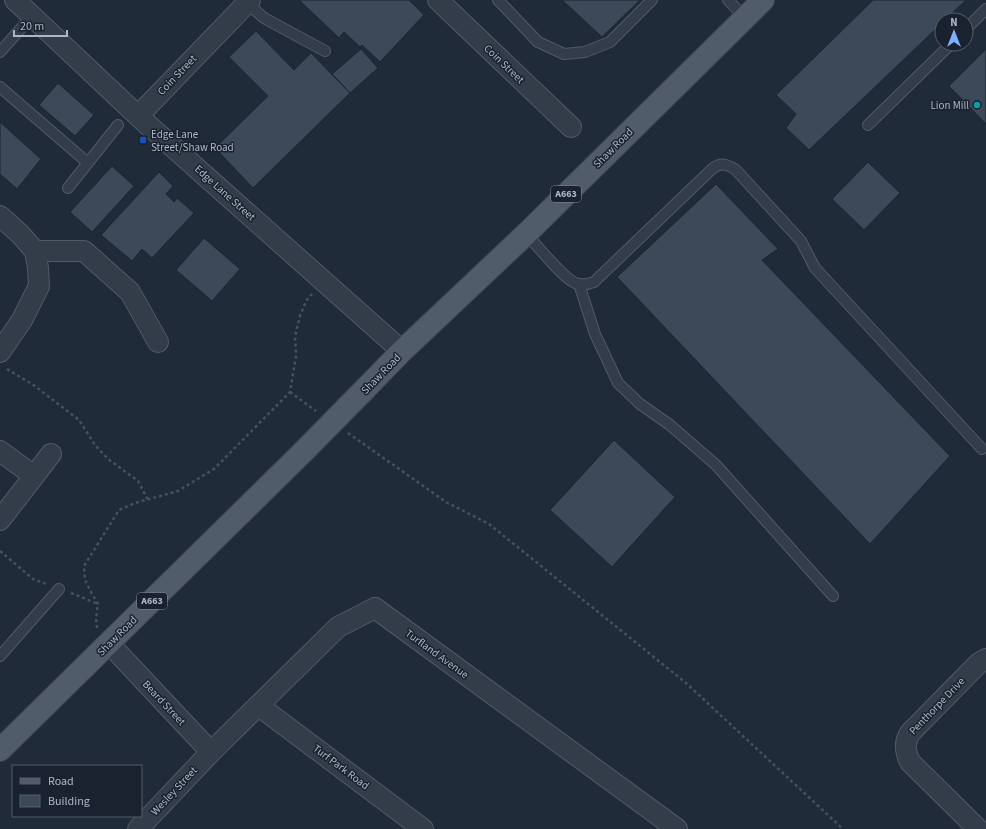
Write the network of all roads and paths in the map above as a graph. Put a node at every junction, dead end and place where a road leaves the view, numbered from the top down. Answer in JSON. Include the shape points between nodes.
{"nodes":[{"id":1,"x":15,"y":0,"type":"edge"},
{"id":2,"x":438,"y":0,"type":"edge"},
{"id":3,"x":498,"y":0,"type":"edge"},
{"id":4,"x":652,"y":0,"type":"edge"},
{"id":5,"x":728,"y":0,"type":"edge"},
{"id":6,"x":763,"y":0,"type":"edge"},
{"id":7,"x":249,"y":2,"type":"edge"},
{"id":8,"x":986,"y":10,"type":"edge"},
{"id":9,"x":32,"y":16,"type":"junction"},
{"id":10,"x":745,"y":18,"type":"junction"},
{"id":11,"x":974,"y":21,"type":"edge"},
{"id":12,"x":325,"y":51,"type":"dead end"},
{"id":13,"x":0,"y":52,"type":"edge"},
{"id":14,"x":943,"y":52,"type":"edge"},
{"id":15,"x":0,"y":88,"type":"edge"},
{"id":16,"x":138,"y":116,"type":"junction"},
{"id":17,"x":118,"y":125,"type":"dead end"},
{"id":18,"x":868,"y":125,"type":"dead end"},
{"id":19,"x":571,"y":127,"type":"dead end"},
{"id":20,"x":88,"y":163,"type":"junction"},
{"id":21,"x":68,"y":188,"type":"dead end"},
{"id":22,"x":0,"y":216,"type":"edge"},
{"id":23,"x":526,"y":234,"type":"junction"},
{"id":24,"x":35,"y":251,"type":"junction"},
{"id":25,"x":324,"y":281,"type":"junction"},
{"id":26,"x":579,"y":284,"type":"junction"},
{"id":27,"x":158,"y":342,"type":"dead end"},
{"id":28,"x":402,"y":352,"type":"junction"},
{"id":29,"x":3,"y":360,"type":"edge"},
{"id":30,"x":290,"y":392,"type":"junction"},
{"id":31,"x":323,"y":415,"type":"dead end"},
{"id":32,"x":342,"y":429,"type":"dead end"},
{"id":33,"x":982,"y":449,"type":"dead end"},
{"id":34,"x":0,"y":451,"type":"edge"},
{"id":35,"x":51,"y":454,"type":"dead end"},
{"id":36,"x":34,"y":476,"type":"junction"},
{"id":37,"x":148,"y":500,"type":"junction"},
{"id":38,"x":0,"y":520,"type":"edge"},
{"id":39,"x":59,"y":589,"type":"dead end"},
{"id":40,"x":833,"y":596,"type":"dead end"},
{"id":41,"x":113,"y":648,"type":"junction"},
{"id":42,"x":0,"y":656,"type":"edge"},
{"id":43,"x":986,"y":659,"type":"edge"},
{"id":44,"x":259,"y":706,"type":"junction"},
{"id":45,"x":0,"y":750,"type":"edge"},
{"id":46,"x":211,"y":752,"type":"junction"},
{"id":47,"x":138,"y":829,"type":"edge"},
{"id":48,"x":423,"y":829,"type":"edge"},
{"id":49,"x":677,"y":829,"type":"edge"},
{"id":50,"x":843,"y":829,"type":"edge"},
{"id":51,"x":978,"y":829,"type":"edge"}],
"edges":[{"from":1,"to":9,"type":"street","name":"Edge Lane Street"},
{"from":2,"to":19,"type":"street","name":"Coin Street"},
{"from":3,"to":4,"type":"lane","via":[[538,42],[564,54],[585,52],[610,42]]},
{"from":5,"to":10,"type":"lane"},
{"from":6,"to":10,"type":"main road","name":"Shaw Road","number":"A663"},
{"from":7,"to":12,"type":"lane","via":[[264,18]]},
{"from":7,"to":16,"type":"street","name":"Coin Street"},
{"from":8,"to":11,"type":"lane"},
{"from":9,"to":13,"type":"lane"},
{"from":9,"to":16,"type":"street","name":"Edge Lane Street"},
{"from":10,"to":23,"type":"main road","name":"Shaw Road","number":"A663"},
{"from":14,"to":18,"type":"lane"},
{"from":15,"to":20,"type":"lane"},
{"from":16,"to":25,"type":"street","name":"Edge Lane Street"},
{"from":17,"to":20,"type":"lane"},
{"from":20,"to":21,"type":"lane"},
{"from":22,"to":24,"type":"street"},
{"from":23,"to":26,"type":"lane","via":[[561,271]]},
{"from":23,"to":28,"type":"main road","name":"Shaw Road","number":"A663"},
{"from":24,"to":27,"type":"street","via":[[84,251],[130,292]]},
{"from":24,"to":29,"type":"street","via":[[39,286]]},
{"from":25,"to":28,"type":"street","name":"Edge Lane Street"},
{"from":25,"to":30,"type":"path","via":[[306,301],[300,316],[295,336],[296,356]]},
{"from":26,"to":33,"type":"lane","via":[[594,282],[712,169],[720,164],[730,165],[801,241],[815,268]]},
{"from":26,"to":40,"type":"lane","via":[[595,334],[618,383],[716,465]]},
{"from":28,"to":41,"type":"main road","name":"Shaw Road","number":"A663","bridge":true},
{"from":29,"to":37,"type":"path","via":[[79,420],[108,459],[138,481]]},
{"from":30,"to":31,"type":"path"},
{"from":30,"to":37,"type":"path","via":[[214,469],[178,491]]},
{"from":32,"to":50,"type":"path","via":[[446,502],[489,524],[686,683]]},
{"from":34,"to":36,"type":"street"},
{"from":35,"to":36,"type":"street"},
{"from":36,"to":38,"type":"street"},
{"from":37,"to":41,"type":"path","via":[[119,510],[84,566],[85,580],[98,604],[97,632]]},
{"from":39,"to":42,"type":"lane"},
{"from":41,"to":45,"type":"main road","name":"Shaw Road","number":"A663"},
{"from":41,"to":46,"type":"street","name":"Beard Street"},
{"from":43,"to":51,"type":"street","name":"Penthorpe Drive","via":[[979,663],[906,739],[910,762]]},
{"from":44,"to":46,"type":"street","name":"Turfland Avenue"},
{"from":44,"to":48,"type":"street","name":"Turf Park Road"},
{"from":44,"to":49,"type":"street","name":"Turfland Avenue","via":[[338,627],[375,608]]},
{"from":46,"to":47,"type":"street","name":"Wesley Street"}]}
